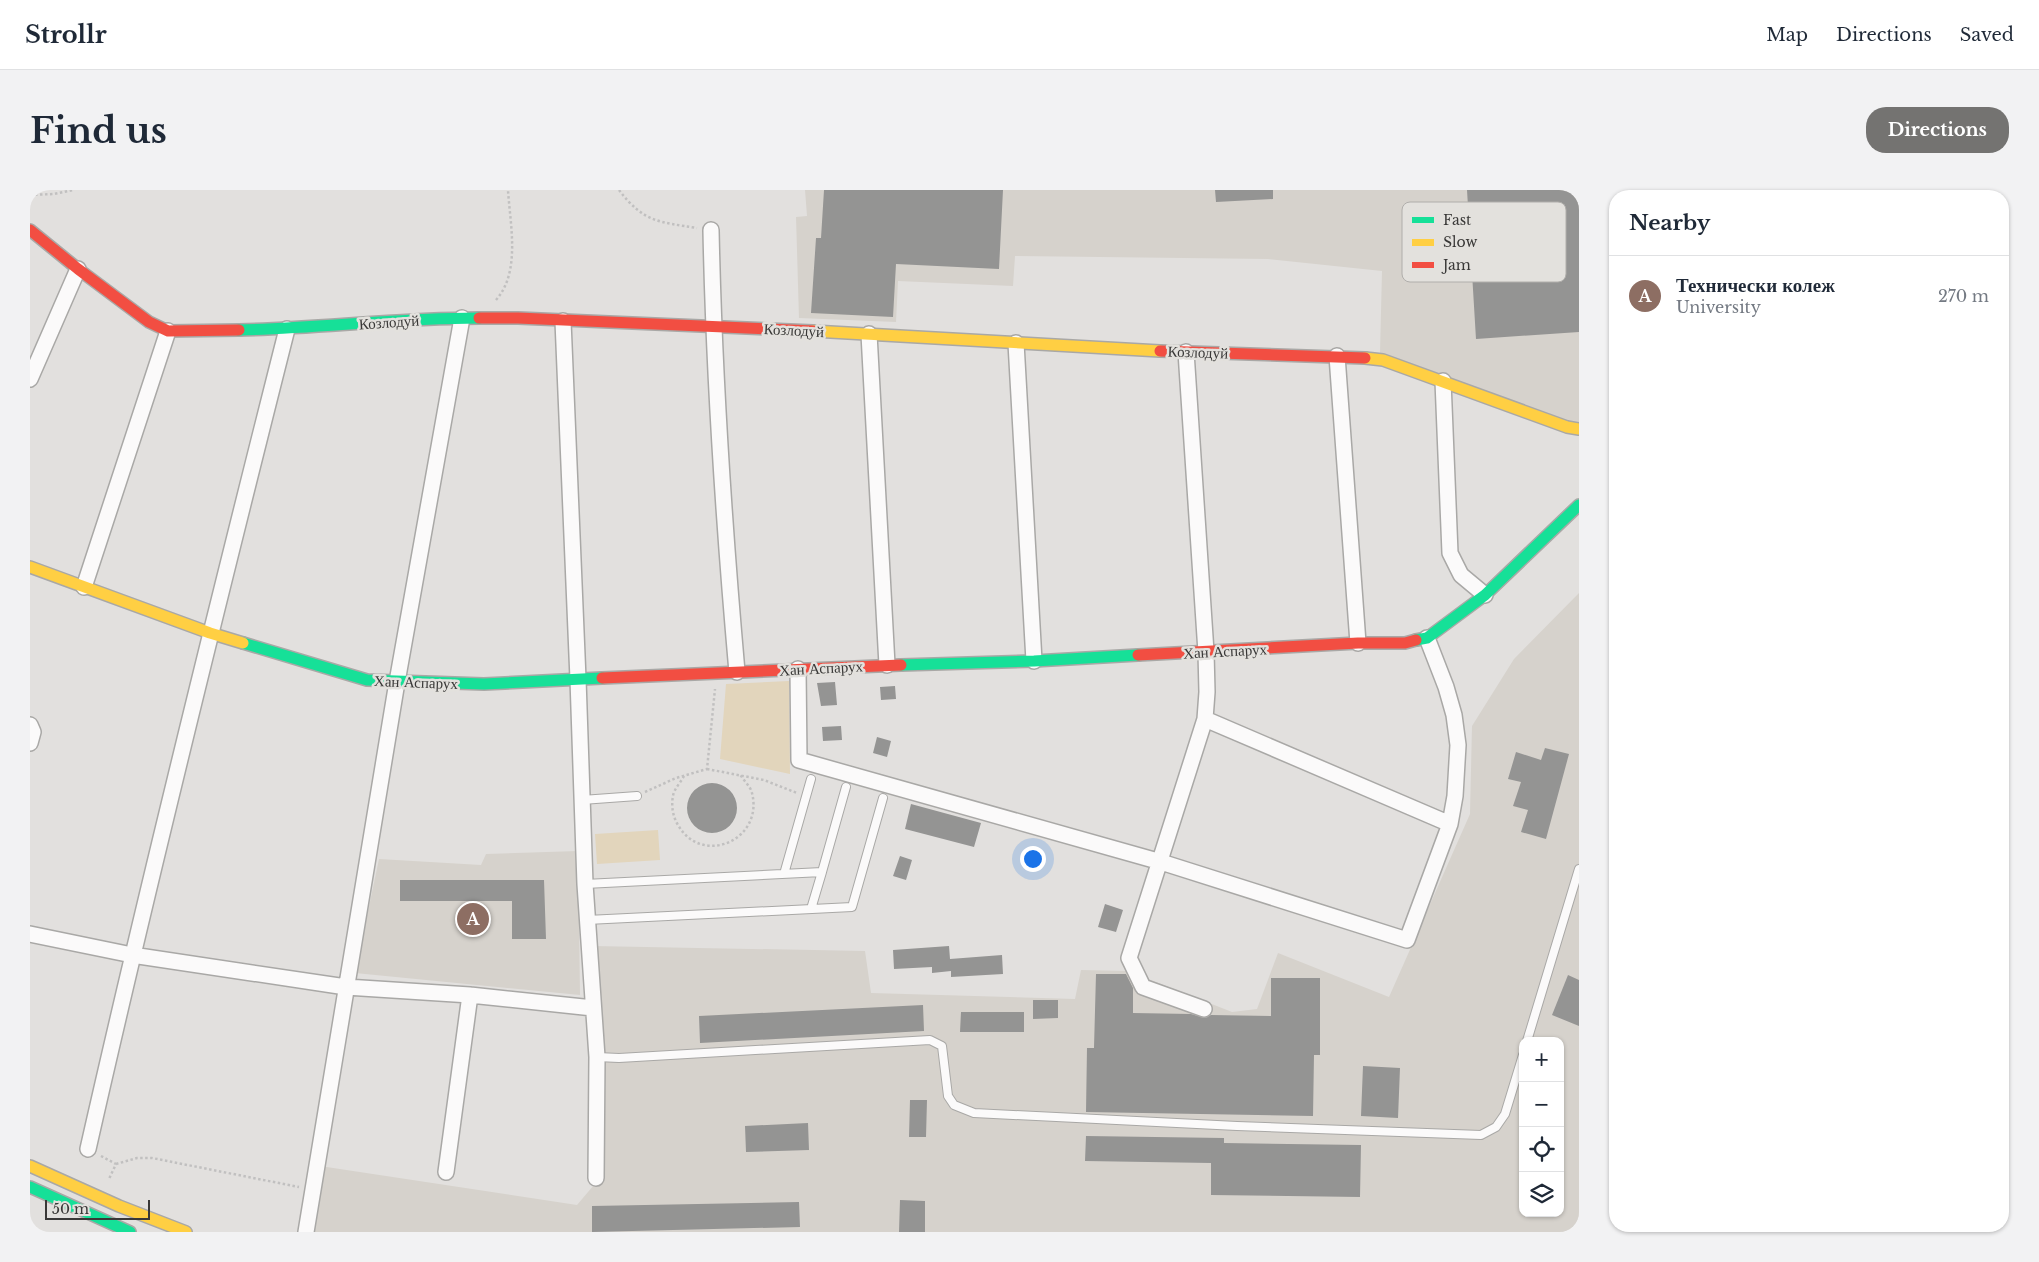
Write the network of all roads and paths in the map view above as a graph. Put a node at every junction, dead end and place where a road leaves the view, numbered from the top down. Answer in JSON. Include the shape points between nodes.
{"nodes":[{"id":1,"x":73,"y":190,"type":"edge"},
{"id":2,"x":508,"y":190,"type":"edge"},
{"id":3,"x":619,"y":190,"type":"edge"},
{"id":4,"x":30,"y":195,"type":"edge"},
{"id":5,"x":30,"y":230,"type":"edge"},
{"id":6,"x":712,"y":230,"type":"joint"},
{"id":7,"x":78,"y":269,"type":"junction"},
{"id":8,"x":492,"y":304,"type":"dead end"},
{"id":9,"x":462,"y":318,"type":"junction"},
{"id":10,"x":563,"y":321,"type":"junction"},
{"id":11,"x":713,"y":327,"type":"junction"},
{"id":12,"x":287,"y":329,"type":"junction"},
{"id":13,"x":168,"y":331,"type":"junction"},
{"id":14,"x":869,"y":334,"type":"junction"},
{"id":15,"x":1016,"y":343,"type":"junction"},
{"id":16,"x":1186,"y":352,"type":"junction"},
{"id":17,"x":1337,"y":356,"type":"junction"},
{"id":18,"x":30,"y":379,"type":"edge"},
{"id":19,"x":1443,"y":381,"type":"junction"},
{"id":20,"x":1579,"y":429,"type":"edge"},
{"id":21,"x":1579,"y":505,"type":"edge"},
{"id":22,"x":30,"y":567,"type":"edge"},
{"id":23,"x":84,"y":587,"type":"junction"},
{"id":24,"x":1485,"y":595,"type":"junction"},
{"id":25,"x":210,"y":632,"type":"junction"},
{"id":26,"x":1426,"y":638,"type":"junction"},
{"id":27,"x":1358,"y":643,"type":"junction"},
{"id":28,"x":1206,"y":652,"type":"junction"},
{"id":29,"x":1034,"y":661,"type":"junction"},
{"id":30,"x":887,"y":665,"type":"junction"},
{"id":31,"x":798,"y":669,"type":"junction"},
{"id":32,"x":736,"y":672,"type":"junction"},
{"id":33,"x":717,"y":673,"type":"junction"},
{"id":34,"x":578,"y":679,"type":"junction"},
{"id":35,"x":397,"y":682,"type":"junction"},
{"id":36,"x":1205,"y":719,"type":"junction"},
{"id":37,"x":30,"y":725,"type":"edge"},
{"id":38,"x":30,"y":743,"type":"edge"},
{"id":39,"x":707,"y":769,"type":"junction"},
{"id":40,"x":740,"y":774,"type":"junction"},
{"id":41,"x":684,"y":776,"type":"junction"},
{"id":42,"x":811,"y":778,"type":"dead end"},
{"id":43,"x":846,"y":787,"type":"dead end"},
{"id":44,"x":637,"y":796,"type":"joint"},
{"id":45,"x":806,"y":796,"type":"junction"},
{"id":46,"x":883,"y":798,"type":"dead end"},
{"id":47,"x":582,"y":800,"type":"junction"},
{"id":48,"x":1450,"y":824,"type":"junction"},
{"id":49,"x":1161,"y":862,"type":"junction"},
{"id":50,"x":1579,"y":869,"type":"edge"},
{"id":51,"x":822,"y":872,"type":"junction"},
{"id":52,"x":784,"y":874,"type":"junction"},
{"id":53,"x":585,"y":884,"type":"junction"},
{"id":54,"x":811,"y":910,"type":"junction"},
{"id":55,"x":587,"y":920,"type":"junction"},
{"id":56,"x":30,"y":934,"type":"edge"},
{"id":57,"x":132,"y":955,"type":"junction"},
{"id":58,"x":346,"y":987,"type":"junction"},
{"id":59,"x":470,"y":995,"type":"junction"},
{"id":60,"x":593,"y":1008,"type":"junction"},
{"id":61,"x":1204,"y":1009,"type":"dead end"},
{"id":62,"x":1528,"y":1037,"type":"edge"},
{"id":63,"x":598,"y":1057,"type":"junction"},
{"id":64,"x":1519,"y":1068,"type":"edge"},
{"id":65,"x":88,"y":1149,"type":"joint"},
{"id":66,"x":30,"y":1161,"type":"edge"},
{"id":67,"x":116,"y":1164,"type":"junction"},
{"id":68,"x":30,"y":1166,"type":"edge"},
{"id":69,"x":446,"y":1172,"type":"dead end"},
{"id":70,"x":596,"y":1178,"type":"dead end"},
{"id":71,"x":74,"y":1186,"type":"junction"},
{"id":72,"x":105,"y":1186,"type":"dead end"},
{"id":73,"x":30,"y":1187,"type":"edge"},
{"id":74,"x":313,"y":1190,"type":"junction"},
{"id":75,"x":30,"y":1199,"type":"edge"},
{"id":76,"x":124,"y":1232,"type":"edge"},
{"id":77,"x":130,"y":1232,"type":"edge"},
{"id":78,"x":186,"y":1232,"type":"edge"},
{"id":79,"x":306,"y":1232,"type":"edge"}],
"edges":[{"from":1,"to":4,"type":"path"},
{"from":2,"to":8,"type":"path","via":[[511,265],[507,284]]},
{"from":3,"to":6,"type":"path","via":[[650,219]]},
{"from":5,"to":7,"type":"main road","name":"Козлодуй"},
{"from":6,"to":11,"type":"street"},
{"from":7,"to":13,"type":"main road","name":"Козлодуй","via":[[150,322]]},
{"from":7,"to":18,"type":"street"},
{"from":9,"to":10,"type":"main road","name":"Козлодуй"},
{"from":9,"to":12,"type":"main road","name":"Козлодуй"},
{"from":9,"to":35,"type":"street"},
{"from":10,"to":11,"type":"main road","name":"Козлодуй"},
{"from":10,"to":34,"type":"street"},
{"from":11,"to":14,"type":"main road","name":"Козлодуй"},
{"from":11,"to":32,"type":"street"},
{"from":12,"to":13,"type":"main road","name":"Козлодуй"},
{"from":12,"to":25,"type":"street"},
{"from":13,"to":23,"type":"street"},
{"from":14,"to":15,"type":"main road","name":"Козлодуй"},
{"from":14,"to":30,"type":"street"},
{"from":15,"to":16,"type":"main road","name":"Козлодуй"},
{"from":15,"to":29,"type":"street"},
{"from":16,"to":17,"type":"main road","name":"Козлодуй"},
{"from":16,"to":28,"type":"street"},
{"from":17,"to":19,"type":"main road","name":"Козлодуй","via":[[1383,360]]},
{"from":17,"to":27,"type":"street"},
{"from":19,"to":20,"type":"main road","name":"Козлодуй"},
{"from":19,"to":24,"type":"street","via":[[1450,553],[1461,576]]},
{"from":21,"to":24,"type":"main road","name":"Хан Аспарух"},
{"from":22,"to":23,"type":"main road","name":"Хан Аспарух"},
{"from":23,"to":25,"type":"main road","name":"Хан Аспарух"},
{"from":24,"to":26,"type":"main road","name":"Хан Аспарух"},
{"from":25,"to":35,"type":"main road","name":"Хан Аспарух","via":[[367,680]]},
{"from":25,"to":57,"type":"street"},
{"from":26,"to":27,"type":"main road","name":"Хан Аспарух","via":[[1406,643]]},
{"from":26,"to":48,"type":"street","via":[[1446,687],[1458,745]]},
{"from":27,"to":28,"type":"main road","name":"Хан Аспарух"},
{"from":28,"to":29,"type":"main road","name":"Хан Аспарух"},
{"from":28,"to":36,"type":"street","via":[[1208,692]]},
{"from":29,"to":30,"type":"main road","name":"Хан Аспарух"},
{"from":30,"to":31,"type":"main road","name":"Хан Аспарух"},
{"from":31,"to":32,"type":"main road","name":"Хан Аспарух"},
{"from":31,"to":49,"type":"street","via":[[799,760]]},
{"from":32,"to":33,"type":"main road","name":"Хан Аспарух"},
{"from":33,"to":34,"type":"main road","name":"Хан Аспарух"},
{"from":33,"to":39,"type":"path"},
{"from":34,"to":35,"type":"main road","name":"Хан Аспарух","via":[[484,684]]},
{"from":34,"to":47,"type":"street"},
{"from":35,"to":58,"type":"street"},
{"from":36,"to":48,"type":"street"},
{"from":36,"to":49,"type":"street"},
{"from":37,"to":38,"type":"street","via":[[33,732]]},
{"from":39,"to":40,"type":"path"},
{"from":39,"to":41,"type":"path"},
{"from":40,"to":41,"type":"path","via":[[752,792],[754,814],[743,834],[737,838],[725,845],[703,846],[684,835],[672,816],[673,795]]},
{"from":40,"to":45,"type":"path"},
{"from":41,"to":44,"type":"path"},
{"from":42,"to":45,"type":"lane"},
{"from":43,"to":51,"type":"lane"},
{"from":44,"to":47,"type":"lane"},
{"from":45,"to":52,"type":"lane"},
{"from":46,"to":54,"type":"lane","via":[[852,907]]},
{"from":47,"to":53,"type":"street"},
{"from":48,"to":49,"type":"street","via":[[1406,940]]},
{"from":49,"to":61,"type":"street","via":[[1130,958],[1143,988]]},
{"from":50,"to":62,"type":"lane"},
{"from":51,"to":52,"type":"lane"},
{"from":51,"to":54,"type":"lane"},
{"from":52,"to":53,"type":"lane"},
{"from":53,"to":55,"type":"street"},
{"from":54,"to":55,"type":"lane"},
{"from":55,"to":60,"type":"street"},
{"from":56,"to":57,"type":"street"},
{"from":57,"to":58,"type":"street"},
{"from":57,"to":65,"type":"street"},
{"from":58,"to":59,"type":"street"},
{"from":58,"to":74,"type":"street"},
{"from":59,"to":60,"type":"street"},
{"from":59,"to":69,"type":"street"},
{"from":60,"to":63,"type":"street"},
{"from":63,"to":64,"type":"lane","via":[[930,1040],[942,1046],[948,1096],[954,1105],[974,1114],[1481,1135],[1496,1127],[1505,1114]]},
{"from":63,"to":70,"type":"street"},
{"from":65,"to":67,"type":"path"},
{"from":66,"to":71,"type":"main road"},
{"from":67,"to":72,"type":"path"},
{"from":67,"to":74,"type":"path","via":[[152,1158]]},
{"from":68,"to":71,"type":"main road"},
{"from":71,"to":78,"type":"main road"},
{"from":73,"to":77,"type":"main road"},
{"from":74,"to":79,"type":"street"},
{"from":75,"to":76,"type":"main road"}]}
